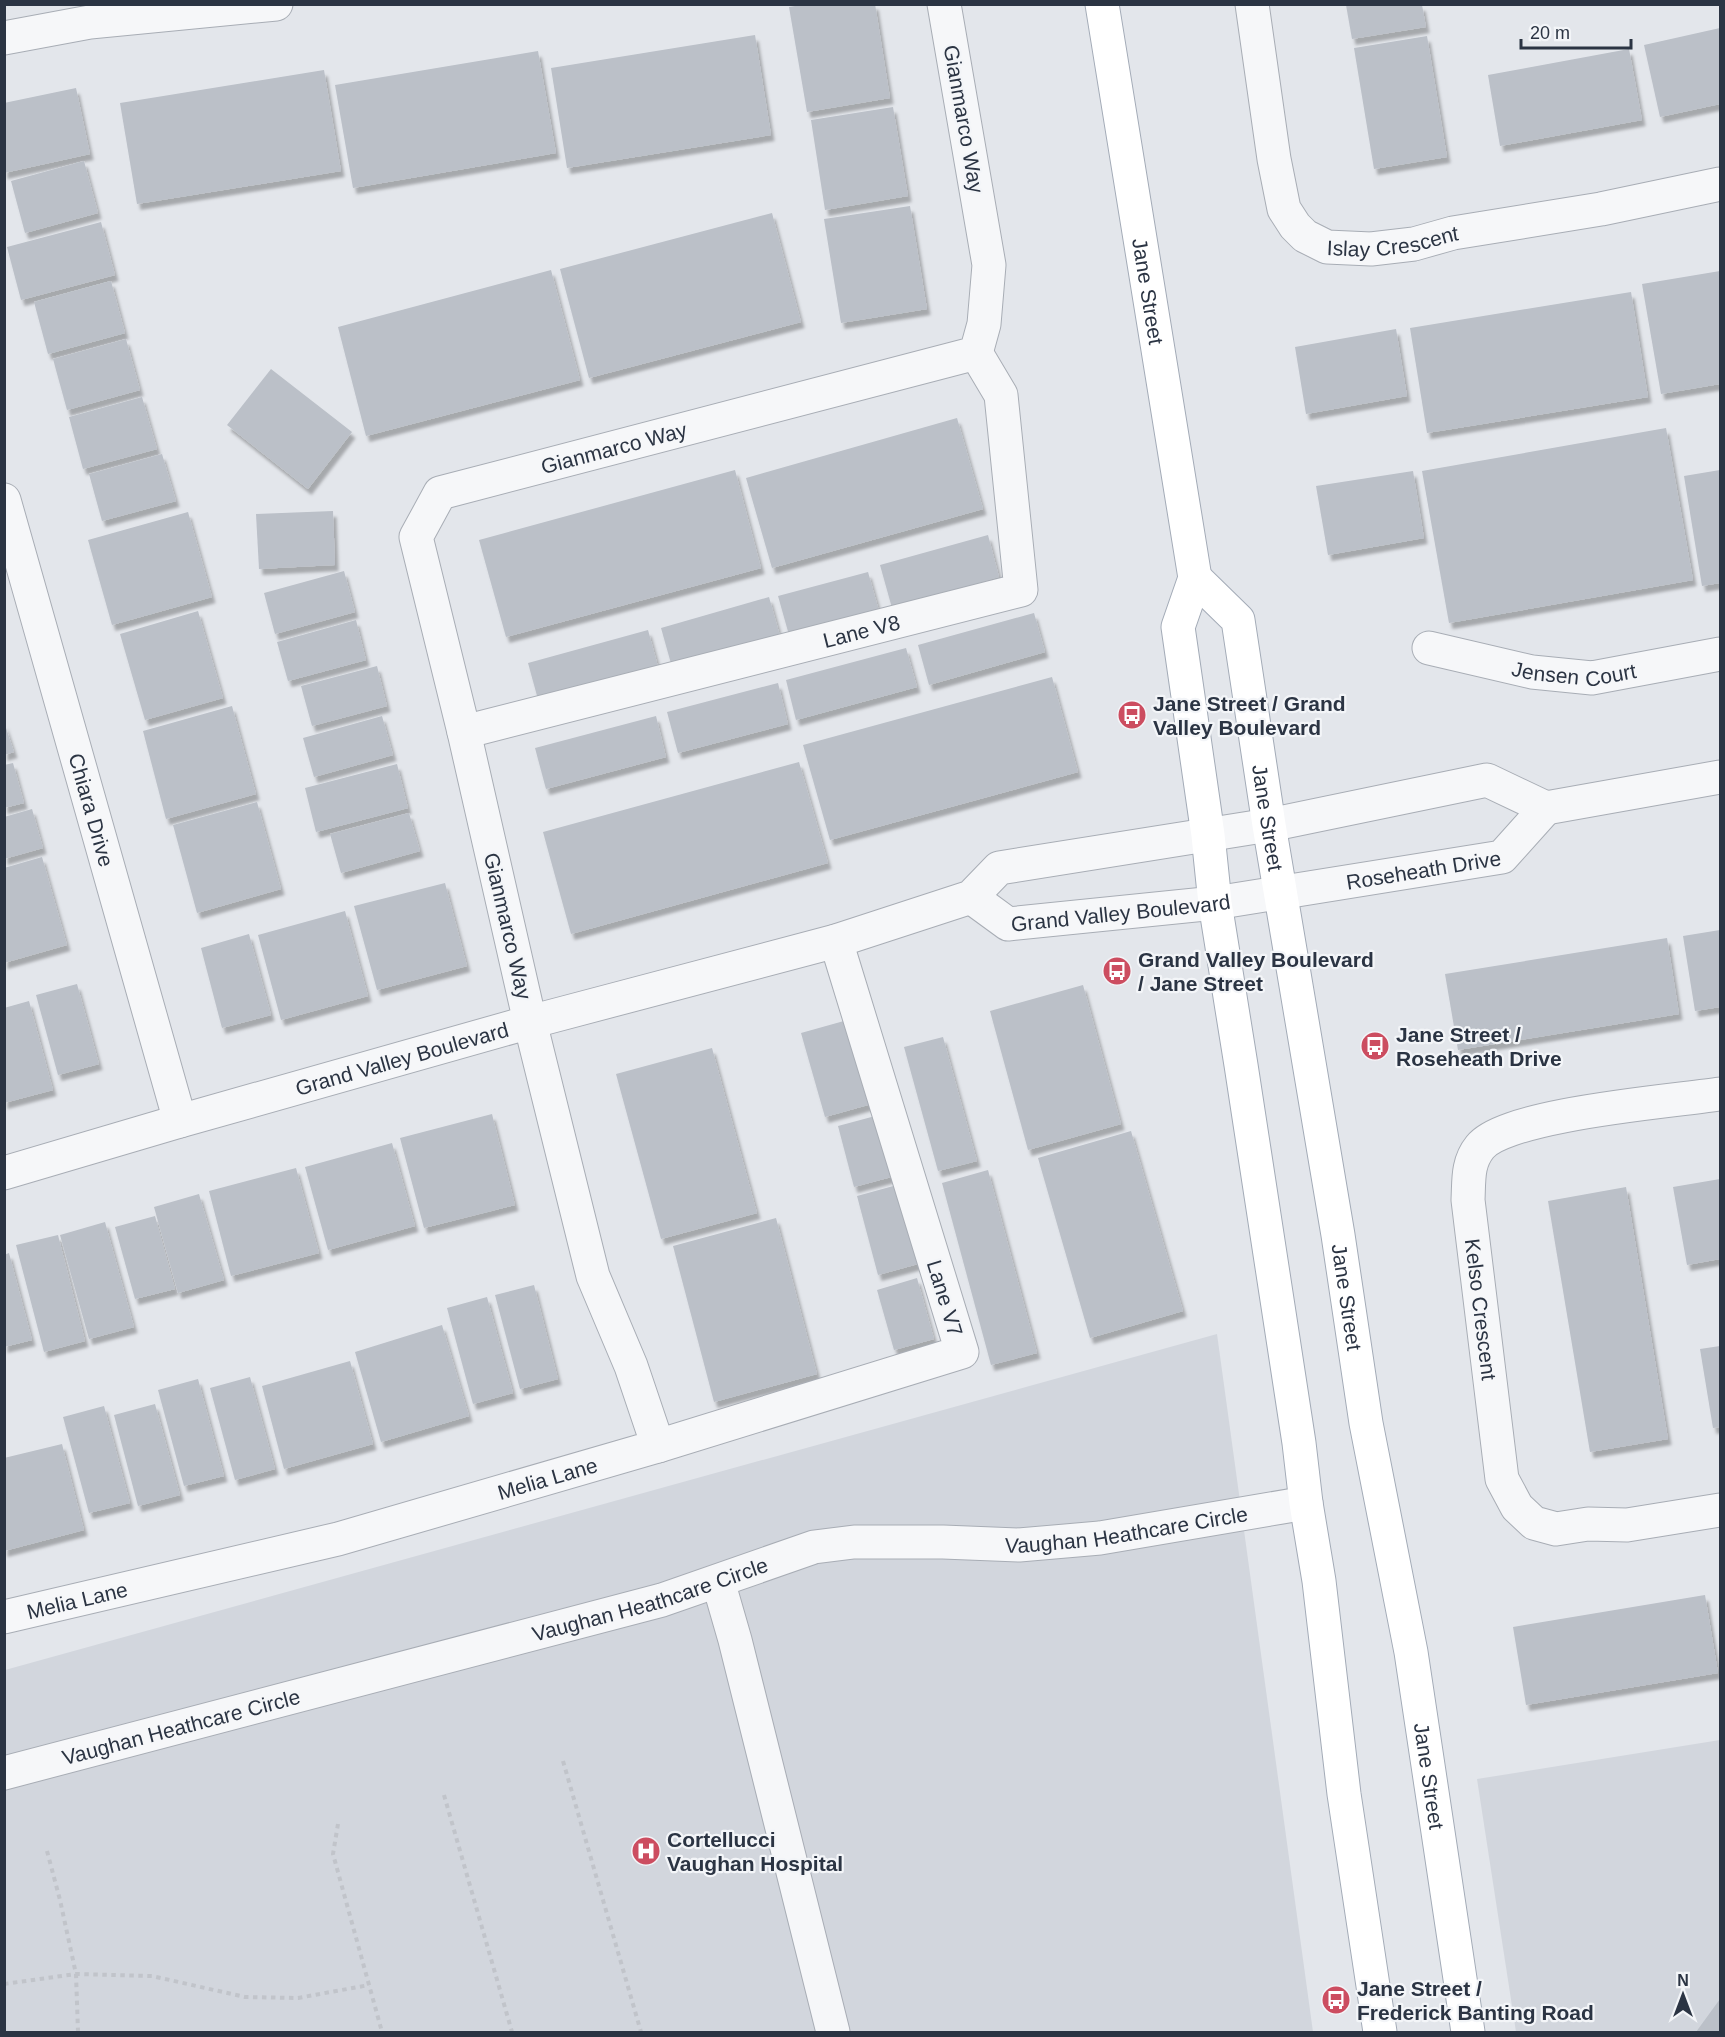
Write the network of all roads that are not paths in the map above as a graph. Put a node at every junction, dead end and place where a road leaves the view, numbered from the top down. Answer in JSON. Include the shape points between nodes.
{"nodes":[{"id":1,"x":276,"y":4,"type":"edge"},
{"id":2,"x":944,"y":4,"type":"edge"},
{"id":3,"x":1102,"y":4,"type":"edge"},
{"id":4,"x":1252,"y":4,"type":"edge"},
{"id":5,"x":4,"y":38,"type":"edge"},
{"id":6,"x":1720,"y":184,"type":"edge"},
{"id":7,"x":976,"y":353,"type":"junction"},
{"id":8,"x":4,"y":500,"type":"edge"},
{"id":9,"x":1195,"y":578,"type":"junction"},
{"id":10,"x":1429,"y":648,"type":"dead end"},
{"id":11,"x":1720,"y":654,"type":"edge"},
{"id":12,"x":464,"y":732,"type":"junction"},
{"id":13,"x":1720,"y":777,"type":"edge"},
{"id":14,"x":1546,"y":808,"type":"junction"},
{"id":15,"x":1269,"y":825,"type":"junction"},
{"id":16,"x":1208,"y":835,"type":"junction"},
{"id":17,"x":1280,"y":892,"type":"junction"},
{"id":18,"x":971,"y":897,"type":"junction"},
{"id":19,"x":1215,"y":903,"type":"junction"},
{"id":20,"x":836,"y":941,"type":"junction"},
{"id":21,"x":530,"y":1022,"type":"junction"},
{"id":22,"x":1720,"y":1094,"type":"edge"},
{"id":23,"x":180,"y":1120,"type":"junction"},
{"id":24,"x":4,"y":1173,"type":"edge"},
{"id":25,"x":658,"y":1446,"type":"junction"},
{"id":26,"x":1306,"y":1503,"type":"junction"},
{"id":27,"x":1720,"y":1510,"type":"edge"},
{"id":28,"x":718,"y":1581,"type":"junction"},
{"id":29,"x":4,"y":1617,"type":"edge"},
{"id":30,"x":4,"y":1773,"type":"edge"},
{"id":31,"x":833,"y":2032,"type":"edge"},
{"id":32,"x":1380,"y":2032,"type":"edge"},
{"id":33,"x":1468,"y":2032,"type":"edge"}],
"edges":[{"from":1,"to":5,"type":"street","via":[[90,22]]},
{"from":2,"to":7,"type":"street","name":"Gianmarco Way","via":[[989,265],[984,324]]},
{"from":3,"to":9,"type":"main road","name":"Jane Street"},
{"from":4,"to":6,"type":"street","name":"Islay Crescent","via":[[1284,209],[1305,236],[1327,247],[1371,249],[1414,244],[1453,233],[1601,209]]},
{"from":7,"to":12,"type":"street","name":"Gianmarco Way","via":[[440,493],[416,537]]},
{"from":7,"to":12,"type":"street","name":"Lane V8","via":[[1001,395],[1021,590]]},
{"from":8,"to":23,"type":"street","name":"Chiara Drive"},
{"from":9,"to":15,"type":"main road","name":"Jane Street","via":[[1238,620]]},
{"from":9,"to":16,"type":"main road","name":"Jane Street","via":[[1178,627]]},
{"from":10,"to":11,"type":"street","name":"Jensen Court","via":[[1532,672],[1592,678]]},
{"from":12,"to":21,"type":"street","name":"Gianmarco Way"},
{"from":13,"to":14,"type":"street"},
{"from":14,"to":15,"type":"street","via":[[1487,780]]},
{"from":14,"to":17,"type":"street","name":"Roseheath Drive","via":[[1502,857]]},
{"from":15,"to":16,"type":"street","name":"Grand Valley Boulevard"},
{"from":15,"to":17,"type":"main road","name":"Jane Street"},
{"from":16,"to":18,"type":"street","name":"Grand Valley Boulevard","via":[[999,868]]},
{"from":16,"to":19,"type":"main road","name":"Jane Street"},
{"from":17,"to":19,"type":"street","name":"Grand Valley Boulevard"},
{"from":17,"to":33,"type":"main road","name":"Jane Street","via":[[1366,1422],[1411,1652]]},
{"from":18,"to":19,"type":"street","name":"Grand Valley Boulevard","via":[[1008,924]]},
{"from":18,"to":20,"type":"street","name":"Grand Valley Boulevard"},
{"from":19,"to":26,"type":"main road","name":"Jane Street"},
{"from":20,"to":21,"type":"street","name":"Grand Valley Boulevard"},
{"from":20,"to":25,"type":"street","name":"Lane V7","via":[[962,1352]]},
{"from":21,"to":23,"type":"street","name":"Grand Valley Boulevard"},
{"from":21,"to":25,"type":"street","via":[[593,1276],[632,1365]]},
{"from":22,"to":27,"type":"street","name":"Kelso Crescent","via":[[1568,1114],[1508,1130],[1480,1146],[1469,1167],[1468,1200],[1502,1479],[1517,1507],[1534,1523],[1556,1529],[1588,1524],[1627,1525]]},
{"from":23,"to":24,"type":"street","name":"Grand Valley Boulevard"},
{"from":25,"to":29,"type":"street","name":"Melia Lane","via":[[338,1539]]},
{"from":26,"to":28,"type":"street","name":"Vaughan Heathcare Circle","via":[[1100,1538],[1019,1545],[854,1542],[814,1547]]},
{"from":26,"to":32,"type":"main road","name":"Jane Street"},
{"from":28,"to":30,"type":"street","name":"Vaughan Heathcare Circle","via":[[662,1600]]},
{"from":28,"to":31,"type":"street"}]}
